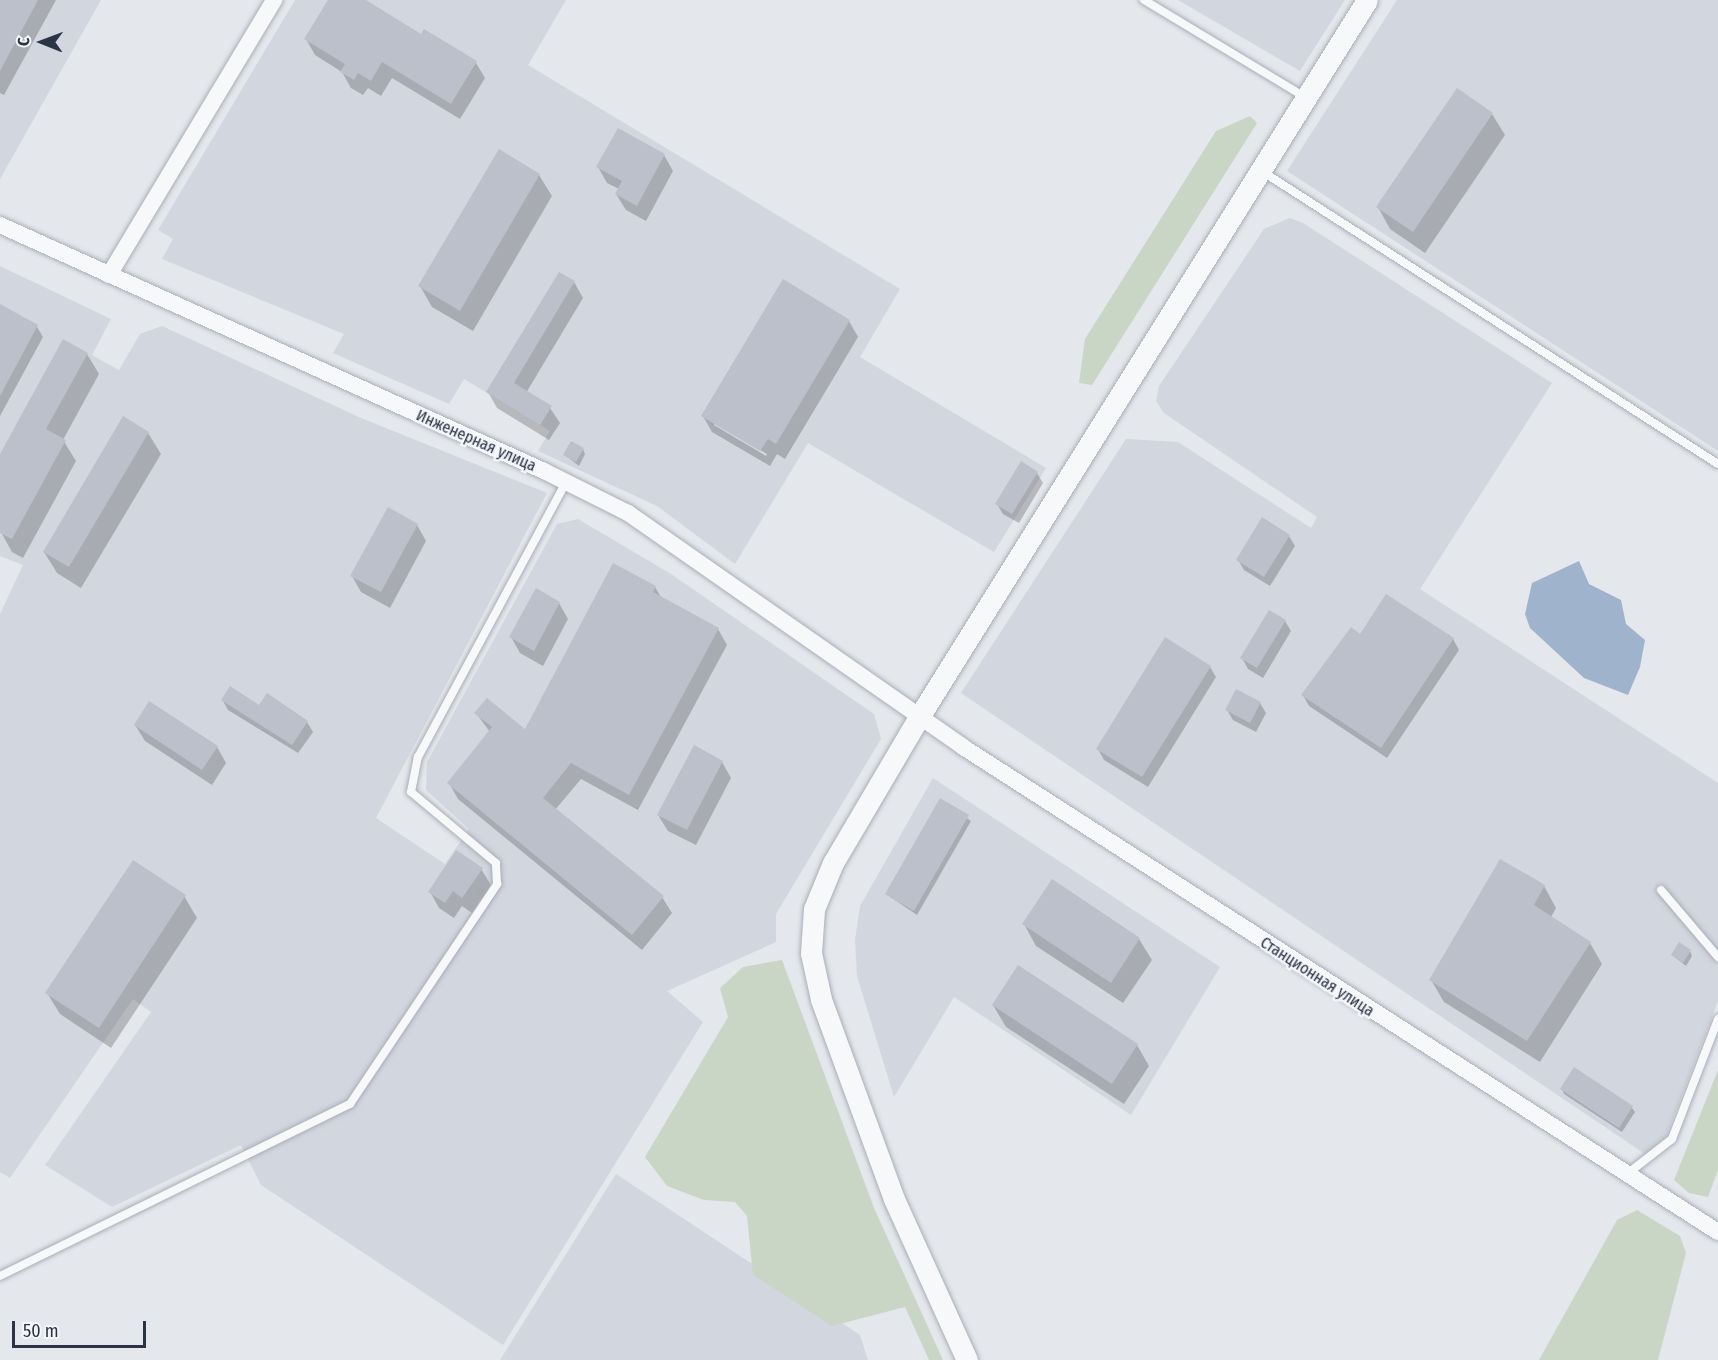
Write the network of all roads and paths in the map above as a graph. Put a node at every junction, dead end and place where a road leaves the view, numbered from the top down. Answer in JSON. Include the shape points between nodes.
{"nodes":[{"id":1,"x":274,"y":0,"type":"edge"},
{"id":2,"x":1144,"y":0,"type":"edge"},
{"id":3,"x":1367,"y":0,"type":"edge"},
{"id":4,"x":1306,"y":97,"type":"junction"},
{"id":5,"x":1260,"y":169,"type":"junction"},
{"id":6,"x":0,"y":225,"type":"edge"},
{"id":7,"x":109,"y":275,"type":"junction"},
{"id":8,"x":1718,"y":464,"type":"edge"},
{"id":9,"x":566,"y":482,"type":"junction"},
{"id":10,"x":920,"y":717,"type":"junction"},
{"id":11,"x":1661,"y":890,"type":"dead end"},
{"id":12,"x":1718,"y":957,"type":"edge"},
{"id":13,"x":1718,"y":1019,"type":"edge"},
{"id":14,"x":1626,"y":1175,"type":"junction"},
{"id":15,"x":1718,"y":1232,"type":"edge"},
{"id":16,"x":0,"y":1276,"type":"edge"},
{"id":17,"x":967,"y":1360,"type":"edge"}],
"edges":[{"from":1,"to":7,"type":"street"},
{"from":2,"to":4,"type":"lane"},
{"from":3,"to":4,"type":"street"},
{"from":4,"to":5,"type":"street"},
{"from":5,"to":8,"type":"lane"},
{"from":5,"to":10,"type":"street"},
{"from":6,"to":7,"type":"street","name":"Инженерная улица"},
{"from":7,"to":9,"type":"street","name":"Инженерная улица"},
{"from":9,"to":10,"type":"street","name":"Инженерная улица","via":[[628,513],[702,561]]},
{"from":9,"to":16,"type":"lane","via":[[418,757],[411,792],[496,863],[497,884],[350,1104]]},
{"from":10,"to":14,"type":"street","name":"Станционная улица"},
{"from":10,"to":17,"type":"street","via":[[833,863],[814,909],[811,953],[821,999],[894,1199]]},
{"from":11,"to":12,"type":"lane"},
{"from":13,"to":14,"type":"lane","via":[[1672,1139]]},
{"from":14,"to":15,"type":"street","name":"Станционная улица"}]}
